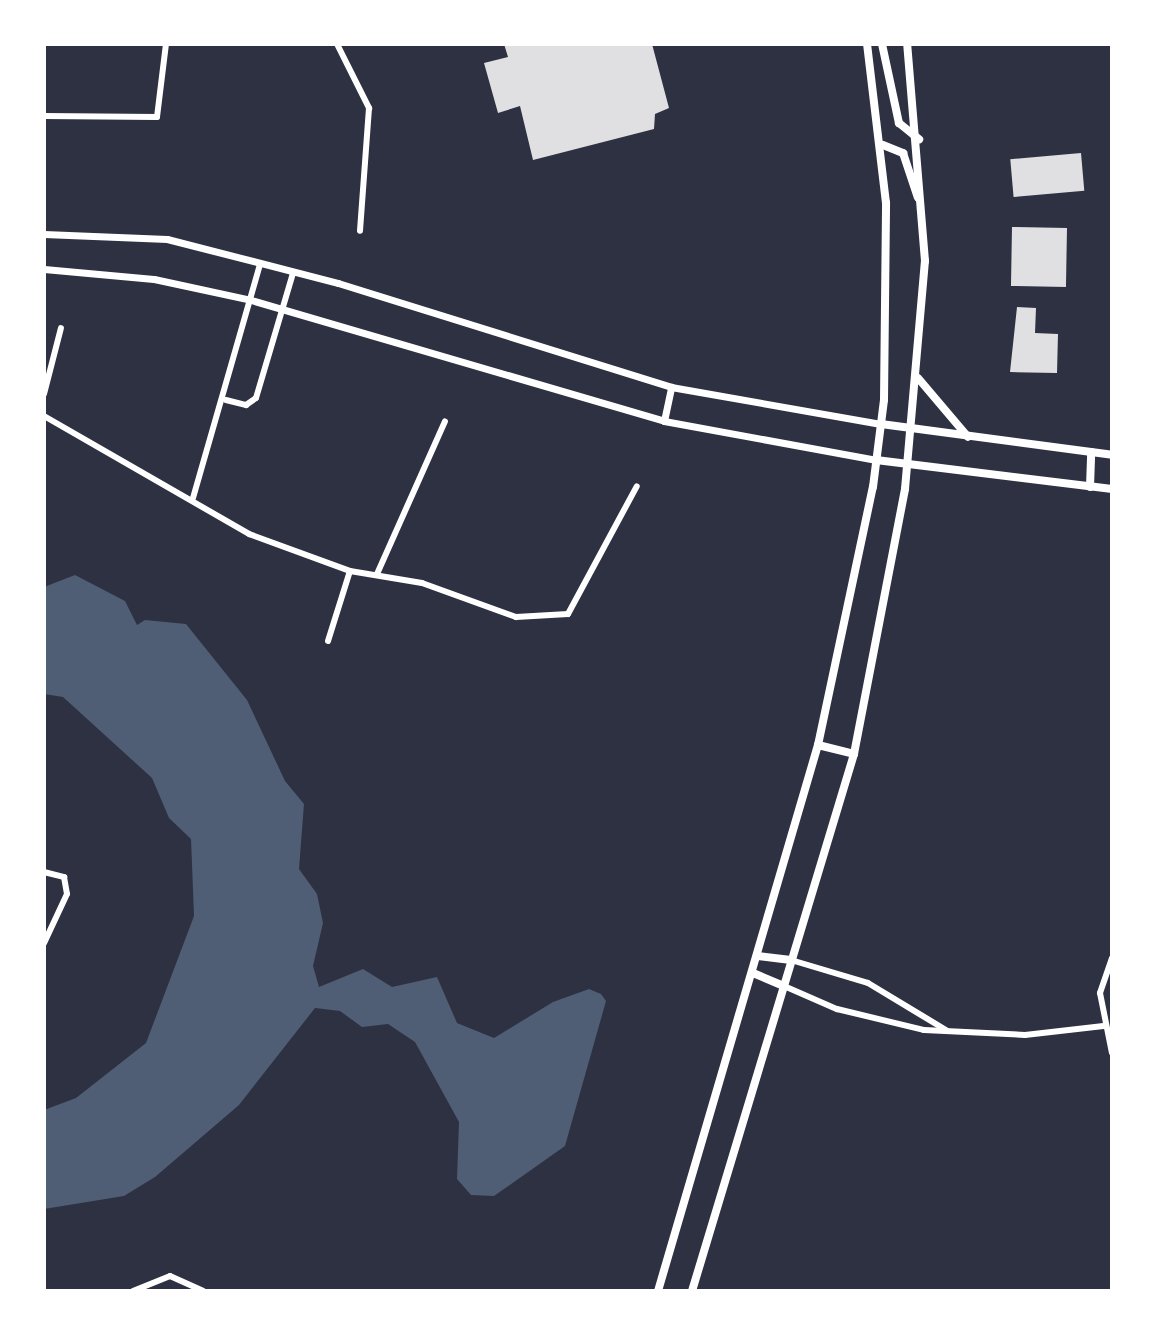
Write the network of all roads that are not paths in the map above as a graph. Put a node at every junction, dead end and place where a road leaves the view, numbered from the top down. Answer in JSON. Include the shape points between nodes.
{"nodes":[{"id":1,"x":166,"y":44,"type":"edge"},
{"id":2,"x":337,"y":44,"type":"edge"},
{"id":3,"x":867,"y":44,"type":"edge"},
{"id":4,"x":882,"y":44,"type":"edge"},
{"id":5,"x":907,"y":44,"type":"edge"},
{"id":6,"x":44,"y":116,"type":"edge"},
{"id":7,"x":919,"y":139,"type":"junction"},
{"id":8,"x":883,"y":145,"type":"junction"},
{"id":9,"x":923,"y":218,"type":"junction"},
{"id":10,"x":360,"y":231,"type":"dead end"},
{"id":11,"x":44,"y":234,"type":"edge"},
{"id":12,"x":260,"y":264,"type":"junction"},
{"id":13,"x":44,"y":269,"type":"edge"},
{"id":14,"x":293,"y":273,"type":"junction"},
{"id":15,"x":251,"y":300,"type":"junction"},
{"id":16,"x":282,"y":310,"type":"junction"},
{"id":17,"x":61,"y":328,"type":"dead end"},
{"id":18,"x":918,"y":377,"type":"junction"},
{"id":19,"x":671,"y":387,"type":"junction"},
{"id":20,"x":44,"y":394,"type":"edge"},
{"id":21,"x":226,"y":400,"type":"junction"},
{"id":22,"x":44,"y":416,"type":"edge"},
{"id":23,"x":445,"y":421,"type":"dead end"},
{"id":24,"x":664,"y":421,"type":"junction"},
{"id":25,"x":881,"y":424,"type":"junction"},
{"id":26,"x":911,"y":430,"type":"junction"},
{"id":27,"x":969,"y":438,"type":"junction"},
{"id":28,"x":1091,"y":452,"type":"junction"},
{"id":29,"x":1112,"y":455,"type":"edge"},
{"id":30,"x":876,"y":460,"type":"junction"},
{"id":31,"x":907,"y":465,"type":"junction"},
{"id":32,"x":637,"y":486,"type":"dead end"},
{"id":33,"x":1090,"y":487,"type":"junction"},
{"id":34,"x":1112,"y":489,"type":"edge"},
{"id":35,"x":193,"y":498,"type":"junction"},
{"id":36,"x":350,"y":571,"type":"junction"},
{"id":37,"x":377,"y":574,"type":"junction"},
{"id":38,"x":328,"y":641,"type":"dead end"},
{"id":39,"x":818,"y":745,"type":"junction"},
{"id":40,"x":854,"y":754,"type":"junction"},
{"id":41,"x":44,"y":872,"type":"edge"},
{"id":42,"x":44,"y":943,"type":"edge"},
{"id":43,"x":758,"y":956,"type":"junction"},
{"id":44,"x":1112,"y":958,"type":"edge"},
{"id":45,"x":791,"y":960,"type":"junction"},
{"id":46,"x":753,"y":973,"type":"junction"},
{"id":47,"x":784,"y":986,"type":"junction"},
{"id":48,"x":1103,"y":1026,"type":"junction"},
{"id":49,"x":946,"y":1030,"type":"junction"},
{"id":50,"x":1112,"y":1053,"type":"edge"},
{"id":51,"x":133,"y":1291,"type":"edge"},
{"id":52,"x":203,"y":1291,"type":"edge"},
{"id":53,"x":658,"y":1291,"type":"edge"},
{"id":54,"x":692,"y":1291,"type":"edge"}],
"edges":[{"from":1,"to":6,"type":"street","via":[[157,117]]},
{"from":2,"to":10,"type":"street","via":[[369,108]]},
{"from":3,"to":8,"type":"main road"},
{"from":4,"to":7,"type":"main road","via":[[899,123]]},
{"from":5,"to":7,"type":"main road"},
{"from":7,"to":9,"type":"main road"},
{"from":8,"to":9,"type":"main road","via":[[903,153]]},
{"from":8,"to":25,"type":"main road"},
{"from":9,"to":18,"type":"main road"},
{"from":11,"to":12,"type":"street","via":[[167,239]]},
{"from":12,"to":14,"type":"street"},
{"from":12,"to":15,"type":"street"},
{"from":13,"to":15,"type":"street","via":[[154,279]]},
{"from":14,"to":16,"type":"street"},
{"from":14,"to":19,"type":"street"},
{"from":15,"to":16,"type":"street"},
{"from":15,"to":21,"type":"street"},
{"from":16,"to":21,"type":"street","via":[[256,398],[246,405]]},
{"from":16,"to":24,"type":"street"},
{"from":17,"to":20,"type":"street"},
{"from":18,"to":26,"type":"main road"},
{"from":18,"to":27,"type":"main road"},
{"from":19,"to":24,"type":"street"},
{"from":19,"to":25,"type":"street"},
{"from":21,"to":35,"type":"street"},
{"from":22,"to":35,"type":"street"},
{"from":23,"to":37,"type":"street"},
{"from":24,"to":30,"type":"street"},
{"from":25,"to":26,"type":"main road"},
{"from":25,"to":30,"type":"main road"},
{"from":26,"to":27,"type":"main road"},
{"from":26,"to":31,"type":"main road"},
{"from":27,"to":28,"type":"main road"},
{"from":28,"to":29,"type":"main road"},
{"from":28,"to":33,"type":"main road"},
{"from":30,"to":31,"type":"main road"},
{"from":30,"to":39,"type":"main road","via":[[849,621]]},
{"from":31,"to":33,"type":"main road"},
{"from":31,"to":40,"type":"main road"},
{"from":32,"to":37,"type":"street","via":[[568,614],[516,617]]},
{"from":33,"to":34,"type":"main road"},
{"from":35,"to":36,"type":"street","via":[[249,534]]},
{"from":36,"to":37,"type":"street"},
{"from":36,"to":38,"type":"street"},
{"from":39,"to":40,"type":"main road"},
{"from":39,"to":43,"type":"main road"},
{"from":40,"to":45,"type":"main road"},
{"from":41,"to":42,"type":"street","via":[[64,877],[67,894]]},
{"from":43,"to":45,"type":"main road"},
{"from":43,"to":46,"type":"main road"},
{"from":44,"to":48,"type":"street","via":[[1100,993]]},
{"from":45,"to":47,"type":"main road"},
{"from":45,"to":49,"type":"street","via":[[868,983]]},
{"from":46,"to":47,"type":"main road"},
{"from":46,"to":53,"type":"main road"},
{"from":47,"to":49,"type":"street","via":[[886,1023]]},
{"from":47,"to":54,"type":"main road"},
{"from":48,"to":49,"type":"street","via":[[1025,1035]]},
{"from":48,"to":50,"type":"street"},
{"from":51,"to":52,"type":"street","via":[[170,1276]]}]}
